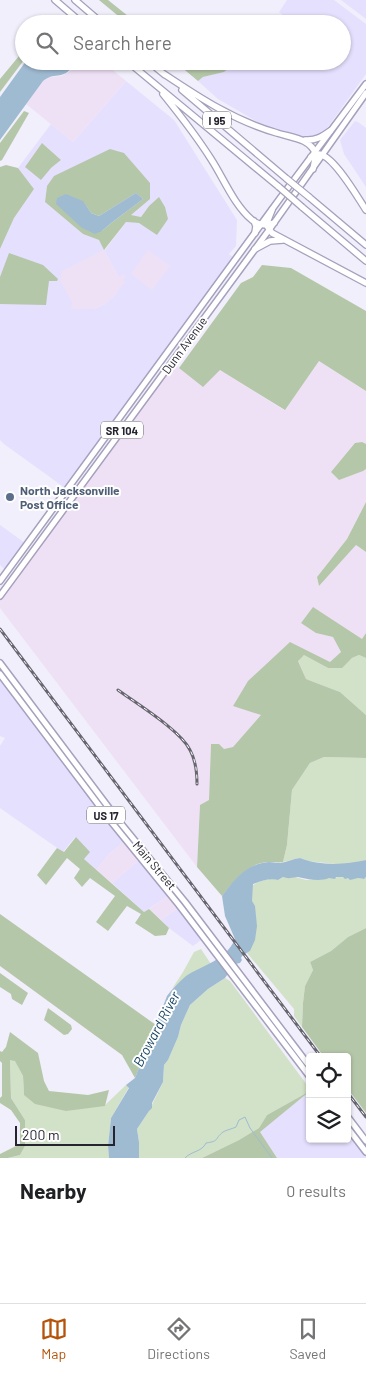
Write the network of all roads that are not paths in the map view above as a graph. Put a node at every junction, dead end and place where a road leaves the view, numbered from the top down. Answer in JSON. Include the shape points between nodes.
{"nodes":[{"id":1,"x":55,"y":0,"type":"edge"},
{"id":2,"x":75,"y":0,"type":"edge"},
{"id":3,"x":72,"y":15,"type":"edge"},
{"id":4,"x":92,"y":15,"type":"edge"},
{"id":5,"x":138,"y":70,"type":"edge"},
{"id":6,"x":159,"y":70,"type":"edge"},
{"id":7,"x":164,"y":74,"type":"junction"},
{"id":8,"x":153,"y":83,"type":"junction"},
{"id":9,"x":366,"y":84,"type":"edge"},
{"id":10,"x":366,"y":93,"type":"edge"},
{"id":11,"x":330,"y":130,"type":"junction"},
{"id":12,"x":301,"y":140,"type":"junction"},
{"id":13,"x":316,"y":155,"type":"junction"},
{"id":14,"x":313,"y":169,"type":"joint"},
{"id":15,"x":272,"y":210,"type":"joint"},
{"id":16,"x":366,"y":210,"type":"edge"},
{"id":17,"x":254,"y":222,"type":"junction"},
{"id":18,"x":274,"y":223,"type":"joint"},
{"id":19,"x":266,"y":227,"type":"junction"},
{"id":20,"x":255,"y":233,"type":"junction"},
{"id":21,"x":287,"y":241,"type":"junction"},
{"id":22,"x":366,"y":245,"type":"edge"},
{"id":23,"x":255,"y":249,"type":"junction"},
{"id":24,"x":366,"y":261,"type":"edge"},
{"id":25,"x":366,"y":283,"type":"edge"},
{"id":26,"x":0,"y":581,"type":"edge"},
{"id":27,"x":0,"y":596,"type":"edge"},
{"id":28,"x":0,"y":664,"type":"edge"},
{"id":29,"x":0,"y":674,"type":"edge"},
{"id":30,"x":306,"y":1062,"type":"edge"},
{"id":31,"x":306,"y":1072,"type":"edge"},
{"id":32,"x":351,"y":1121,"type":"edge"},
{"id":33,"x":351,"y":1132,"type":"edge"},
{"id":34,"x":359,"y":1132,"type":"junction"},
{"id":35,"x":366,"y":1141,"type":"edge"},
{"id":36,"x":359,"y":1143,"type":"junction"},
{"id":37,"x":366,"y":1146,"type":"edge"},
{"id":38,"x":366,"y":1152,"type":"edge"}],
"edges":[{"from":1,"to":3,"type":"highway"},
{"from":2,"to":4,"type":"highway"},
{"from":5,"to":8,"type":"highway","number":"I 95"},
{"from":6,"to":7,"type":"highway","number":"I 95"},
{"from":7,"to":12,"type":"highway","via":[[233,116]]},
{"from":7,"to":22,"type":"highway","number":"I 95","bridge":true},
{"from":8,"to":17,"type":"highway"},
{"from":8,"to":24,"type":"highway","number":"I 95","bridge":true},
{"from":9,"to":11,"type":"main road"},
{"from":10,"to":13,"type":"main road"},
{"from":11,"to":12,"type":"highway","via":[[318,139]]},
{"from":11,"to":13,"type":"main road"},
{"from":12,"to":13,"type":"highway","via":[[311,145]]},
{"from":13,"to":14,"type":"highway"},
{"from":13,"to":15,"type":"main road"},
{"from":13,"to":16,"type":"highway","via":[[334,164]]},
{"from":14,"to":18,"type":"main road"},
{"from":15,"to":19,"type":"highway"},
{"from":17,"to":19,"type":"highway"},
{"from":17,"to":20,"type":"highway"},
{"from":18,"to":19,"type":"highway"},
{"from":19,"to":20,"type":"main road","name":"Dunn Avenue","number":"SR 104"},
{"from":19,"to":21,"type":"highway"},
{"from":19,"to":23,"type":"main road","name":"Dunn Avenue","number":"SR 104"},
{"from":20,"to":26,"type":"main road","name":"Dunn Avenue","number":"SR 104"},
{"from":21,"to":23,"type":"highway","via":[[270,241]]},
{"from":21,"to":25,"type":"highway"},
{"from":23,"to":27,"type":"main road","name":"Dunn Avenue","number":"SR 104"},
{"from":28,"to":30,"type":"main road","name":"Main Street","number":"US 17"},
{"from":29,"to":31,"type":"main road","name":"Main Street","number":"US 17"},
{"from":32,"to":34,"type":"main road"},
{"from":33,"to":36,"type":"main road"},
{"from":34,"to":35,"type":"main road"},
{"from":34,"to":36,"type":"main road"},
{"from":36,"to":37,"type":"main road"},
{"from":36,"to":38,"type":"main road"}]}
